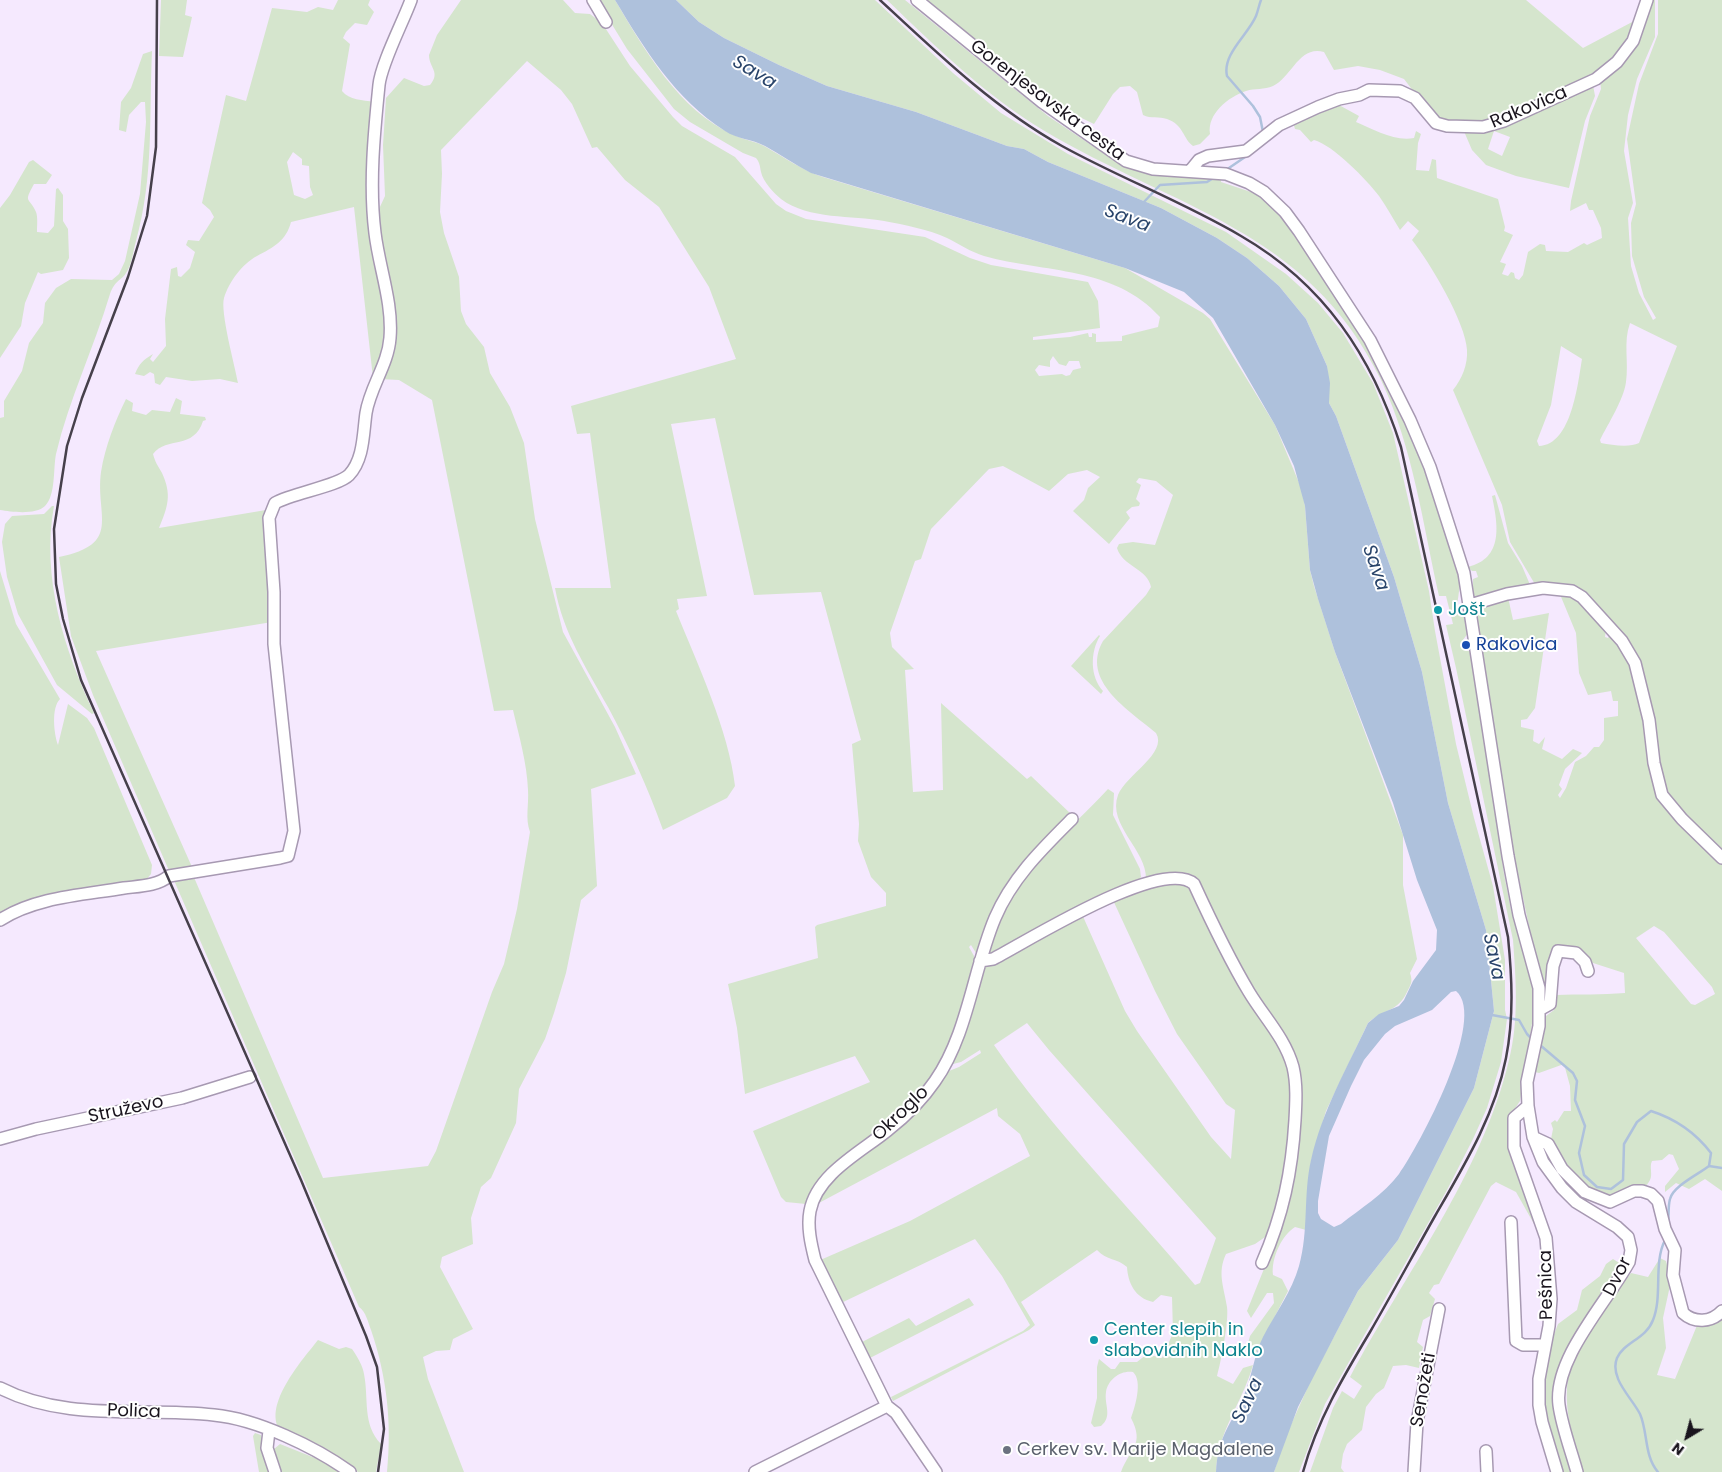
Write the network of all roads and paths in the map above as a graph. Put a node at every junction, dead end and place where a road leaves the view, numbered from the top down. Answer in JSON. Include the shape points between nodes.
{"nodes":[{"id":1,"x":411,"y":0,"type":"edge"},
{"id":2,"x":593,"y":0,"type":"edge"},
{"id":3,"x":917,"y":0,"type":"edge"},
{"id":4,"x":1647,"y":0,"type":"edge"},
{"id":5,"x":606,"y":22,"type":"dead end"},
{"id":6,"x":1190,"y":171,"type":"junction"},
{"id":7,"x":1470,"y":605,"type":"junction"},
{"id":8,"x":1072,"y":820,"type":"dead end"},
{"id":9,"x":1722,"y":858,"type":"edge"},
{"id":10,"x":0,"y":920,"type":"edge"},
{"id":11,"x":980,"y":962,"type":"junction"},
{"id":12,"x":1588,"y":971,"type":"dead end"},
{"id":13,"x":1541,"y":1009,"type":"junction"},
{"id":14,"x":250,"y":1077,"type":"dead end"},
{"id":15,"x":1528,"y":1106,"type":"junction"},
{"id":16,"x":1533,"y":1137,"type":"junction"},
{"id":17,"x":0,"y":1139,"type":"edge"},
{"id":18,"x":1511,"y":1222,"type":"dead end"},
{"id":19,"x":1262,"y":1263,"type":"dead end"},
{"id":20,"x":1439,"y":1309,"type":"dead end"},
{"id":21,"x":1722,"y":1311,"type":"edge"},
{"id":22,"x":1544,"y":1345,"type":"junction"},
{"id":23,"x":0,"y":1388,"type":"edge"},
{"id":24,"x":887,"y":1406,"type":"junction"},
{"id":25,"x":269,"y":1430,"type":"junction"},
{"id":26,"x":1486,"y":1452,"type":"dead end"},
{"id":27,"x":346,"y":1469,"type":"edge"},
{"id":28,"x":275,"y":1472,"type":"edge"},
{"id":29,"x":755,"y":1472,"type":"edge"},
{"id":30,"x":936,"y":1472,"type":"edge"},
{"id":31,"x":1414,"y":1472,"type":"edge"},
{"id":32,"x":1487,"y":1472,"type":"edge"},
{"id":33,"x":1557,"y":1472,"type":"edge"},
{"id":34,"x":1576,"y":1472,"type":"edge"}],
"edges":[{"from":1,"to":10,"type":"street","via":[[379,82],[372,212],[390,320],[387,356],[370,395],[361,452],[348,476],[275,503],[269,518],[274,644],[294,831],[288,856],[169,876],[148,885],[62,898],[28,906]]},
{"from":2,"to":5,"type":"street"},
{"from":3,"to":6,"type":"street","name":"Gorenjesavska cesta","via":[[1042,102],[1111,152],[1141,166]]},
{"from":4,"to":6,"type":"street","name":"Rakovica","via":[[1633,41],[1618,62],[1596,79],[1504,121],[1483,127],[1448,126],[1436,123],[1415,98],[1400,91],[1369,90],[1318,106],[1279,125],[1246,151],[1208,156],[1199,160]]},
{"from":6,"to":7,"type":"street","name":"Gorenjesavska cesta","via":[[1221,173],[1259,189],[1285,212],[1312,249],[1370,340],[1410,420],[1430,467],[1464,573]]},
{"from":7,"to":9,"type":"street","via":[[1506,594],[1543,588],[1572,591],[1582,597],[1622,641],[1635,663],[1662,795]]},
{"from":7,"to":13,"type":"street","via":[[1508,856]]},
{"from":8,"to":11,"type":"street","name":"Okroglo","via":[[1041,850],[1009,891]]},
{"from":11,"to":19,"type":"street","via":[[1072,914],[1142,884],[1179,877],[1194,884],[1211,925],[1267,1022],[1282,1039],[1293,1067],[1295,1145],[1290,1178]]},
{"from":11,"to":24,"type":"street","name":"Okroglo","via":[[945,1067],[916,1105],[829,1178],[810,1210],[810,1240],[815,1260]]},
{"from":12,"to":13,"type":"street","via":[[1576,953],[1558,951],[1553,966],[1550,1004]]},
{"from":13,"to":15,"type":"street","name":"Dvor","via":[[1527,1082]]},
{"from":14,"to":17,"type":"street","name":"Struževo","via":[[182,1098]]},
{"from":15,"to":16,"type":"street","name":"Dvor"},
{"from":15,"to":22,"type":"street","name":"Pešnica","via":[[1514,1118],[1512,1133],[1514,1148],[1546,1238],[1551,1299]]},
{"from":16,"to":21,"type":"street","via":[[1548,1144],[1562,1169],[1585,1192],[1595,1197],[1610,1202],[1642,1190],[1651,1194],[1661,1206],[1665,1229],[1675,1250],[1673,1275],[1683,1313],[1694,1320],[1709,1319]]},
{"from":16,"to":34,"type":"street","name":"Dvor","via":[[1555,1180],[1576,1202],[1628,1236],[1631,1250],[1626,1268],[1571,1351],[1560,1379],[1559,1403]]},
{"from":18,"to":22,"type":"street","via":[[1516,1341],[1524,1345]]},
{"from":20,"to":31,"type":"street","name":"Senožeti","via":[[1417,1422]]},
{"from":22,"to":33,"type":"street","name":"Pešnica","via":[[1539,1405]]},
{"from":23,"to":25,"type":"street","name":"Polica","via":[[62,1409],[214,1415]]},
{"from":24,"to":29,"type":"street"},
{"from":24,"to":30,"type":"street","name":"Okroglo","via":[[896,1413]]},
{"from":25,"to":27,"type":"street","name":"Polica","via":[[320,1453]]},
{"from":25,"to":28,"type":"street","via":[[267,1448]]},
{"from":26,"to":32,"type":"street"}]}
